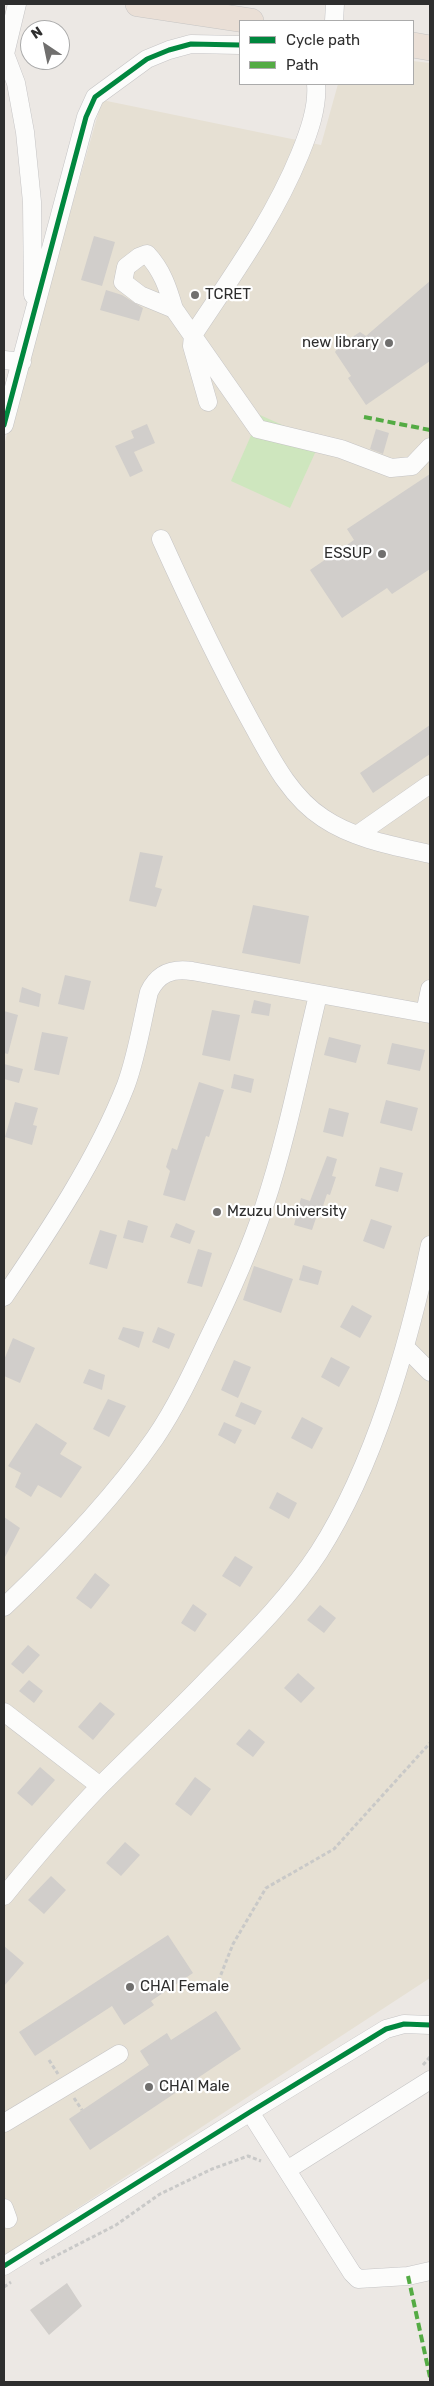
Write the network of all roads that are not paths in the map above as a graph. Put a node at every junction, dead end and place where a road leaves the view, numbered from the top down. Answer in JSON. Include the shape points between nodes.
{"nodes":[{"id":1,"x":18,"y":4,"type":"edge"},
{"id":2,"x":138,"y":4,"type":"edge"},
{"id":3,"x":335,"y":4,"type":"edge"},
{"id":4,"x":244,"y":20,"type":"edge"},
{"id":5,"x":334,"y":20,"type":"edge"},
{"id":6,"x":239,"y":45,"type":"edge"},
{"id":7,"x":414,"y":45,"type":"edge"},
{"id":8,"x":430,"y":48,"type":"edge"},
{"id":9,"x":4,"y":54,"type":"edge"},
{"id":10,"x":316,"y":85,"type":"edge"},
{"id":11,"x":174,"y":309,"type":"dead end"},
{"id":12,"x":34,"y":318,"type":"junction"},
{"id":13,"x":193,"y":336,"type":"junction"},
{"id":14,"x":4,"y":360,"type":"edge"},
{"id":15,"x":22,"y":362,"type":"junction"},
{"id":16,"x":208,"y":402,"type":"dead end"},
{"id":17,"x":4,"y":425,"type":"edge"},
{"id":18,"x":430,"y":447,"type":"edge"},
{"id":19,"x":161,"y":539,"type":"dead end"},
{"id":20,"x":430,"y":784,"type":"edge"},
{"id":21,"x":357,"y":835,"type":"junction"},
{"id":22,"x":430,"y":854,"type":"edge"},
{"id":23,"x":430,"y":989,"type":"edge"},
{"id":24,"x":318,"y":994,"type":"junction"},
{"id":25,"x":428,"y":1014,"type":"edge"},
{"id":26,"x":430,"y":1245,"type":"edge"},
{"id":27,"x":4,"y":1296,"type":"edge"},
{"id":28,"x":405,"y":1347,"type":"junction"},
{"id":29,"x":430,"y":1372,"type":"edge"},
{"id":30,"x":4,"y":1607,"type":"edge"},
{"id":31,"x":4,"y":1712,"type":"edge"},
{"id":32,"x":100,"y":1786,"type":"junction"},
{"id":33,"x":4,"y":1896,"type":"edge"},
{"id":34,"x":430,"y":2025,"type":"edge"},
{"id":35,"x":119,"y":2054,"type":"dead end"},
{"id":36,"x":430,"y":2080,"type":"edge"},
{"id":37,"x":250,"y":2112,"type":"junction"},
{"id":38,"x":4,"y":2123,"type":"edge"},
{"id":39,"x":287,"y":2170,"type":"junction"},
{"id":40,"x":430,"y":2271,"type":"edge"},
{"id":41,"x":10,"y":2272,"type":"edge"}],
"edges":[{"from":1,"to":9,"type":"street"},
{"from":2,"to":4,"type":"highway"},
{"from":3,"to":5,"type":"street"},
{"from":6,"to":12,"type":"street","via":[[191,44],[169,50],[147,60],[96,97],[86,117]]},
{"from":7,"to":8,"type":"highway"},
{"from":9,"to":12,"type":"street","via":[[16,84],[26,140],[32,202]]},
{"from":10,"to":13,"type":"street","via":[[308,133],[288,181],[264,229]]},
{"from":11,"to":13,"type":"street"},
{"from":12,"to":15,"type":"street"},
{"from":13,"to":16,"type":"street","via":[[192,346]]},
{"from":13,"to":18,"type":"street","via":[[258,429],[341,449],[390,468],[412,466]]},
{"from":14,"to":15,"type":"street"},
{"from":15,"to":17,"type":"street"},
{"from":19,"to":21,"type":"street","via":[[217,661],[275,764],[299,798],[323,819]]},
{"from":20,"to":21,"type":"street"},
{"from":21,"to":22,"type":"street"},
{"from":23,"to":25,"type":"street"},
{"from":24,"to":25,"type":"street"},
{"from":24,"to":27,"type":"street","via":[[177,969],[155,980],[149,992],[126,1084],[113,1114],[56,1219]]},
{"from":24,"to":30,"type":"street","via":[[288,1125],[264,1207],[229,1295],[188,1382],[155,1438],[106,1501],[54,1559]]},
{"from":26,"to":28,"type":"street"},
{"from":28,"to":29,"type":"street"},
{"from":28,"to":32,"type":"street","via":[[360,1472],[319,1552],[237,1649]]},
{"from":31,"to":32,"type":"street"},
{"from":32,"to":33,"type":"street"},
{"from":34,"to":37,"type":"street","via":[[404,2024],[386,2029]]},
{"from":35,"to":38,"type":"street"},
{"from":36,"to":39,"type":"street"},
{"from":37,"to":39,"type":"street"},
{"from":37,"to":41,"type":"street"},
{"from":39,"to":40,"type":"street","via":[[358,2279],[408,2276]]}]}
